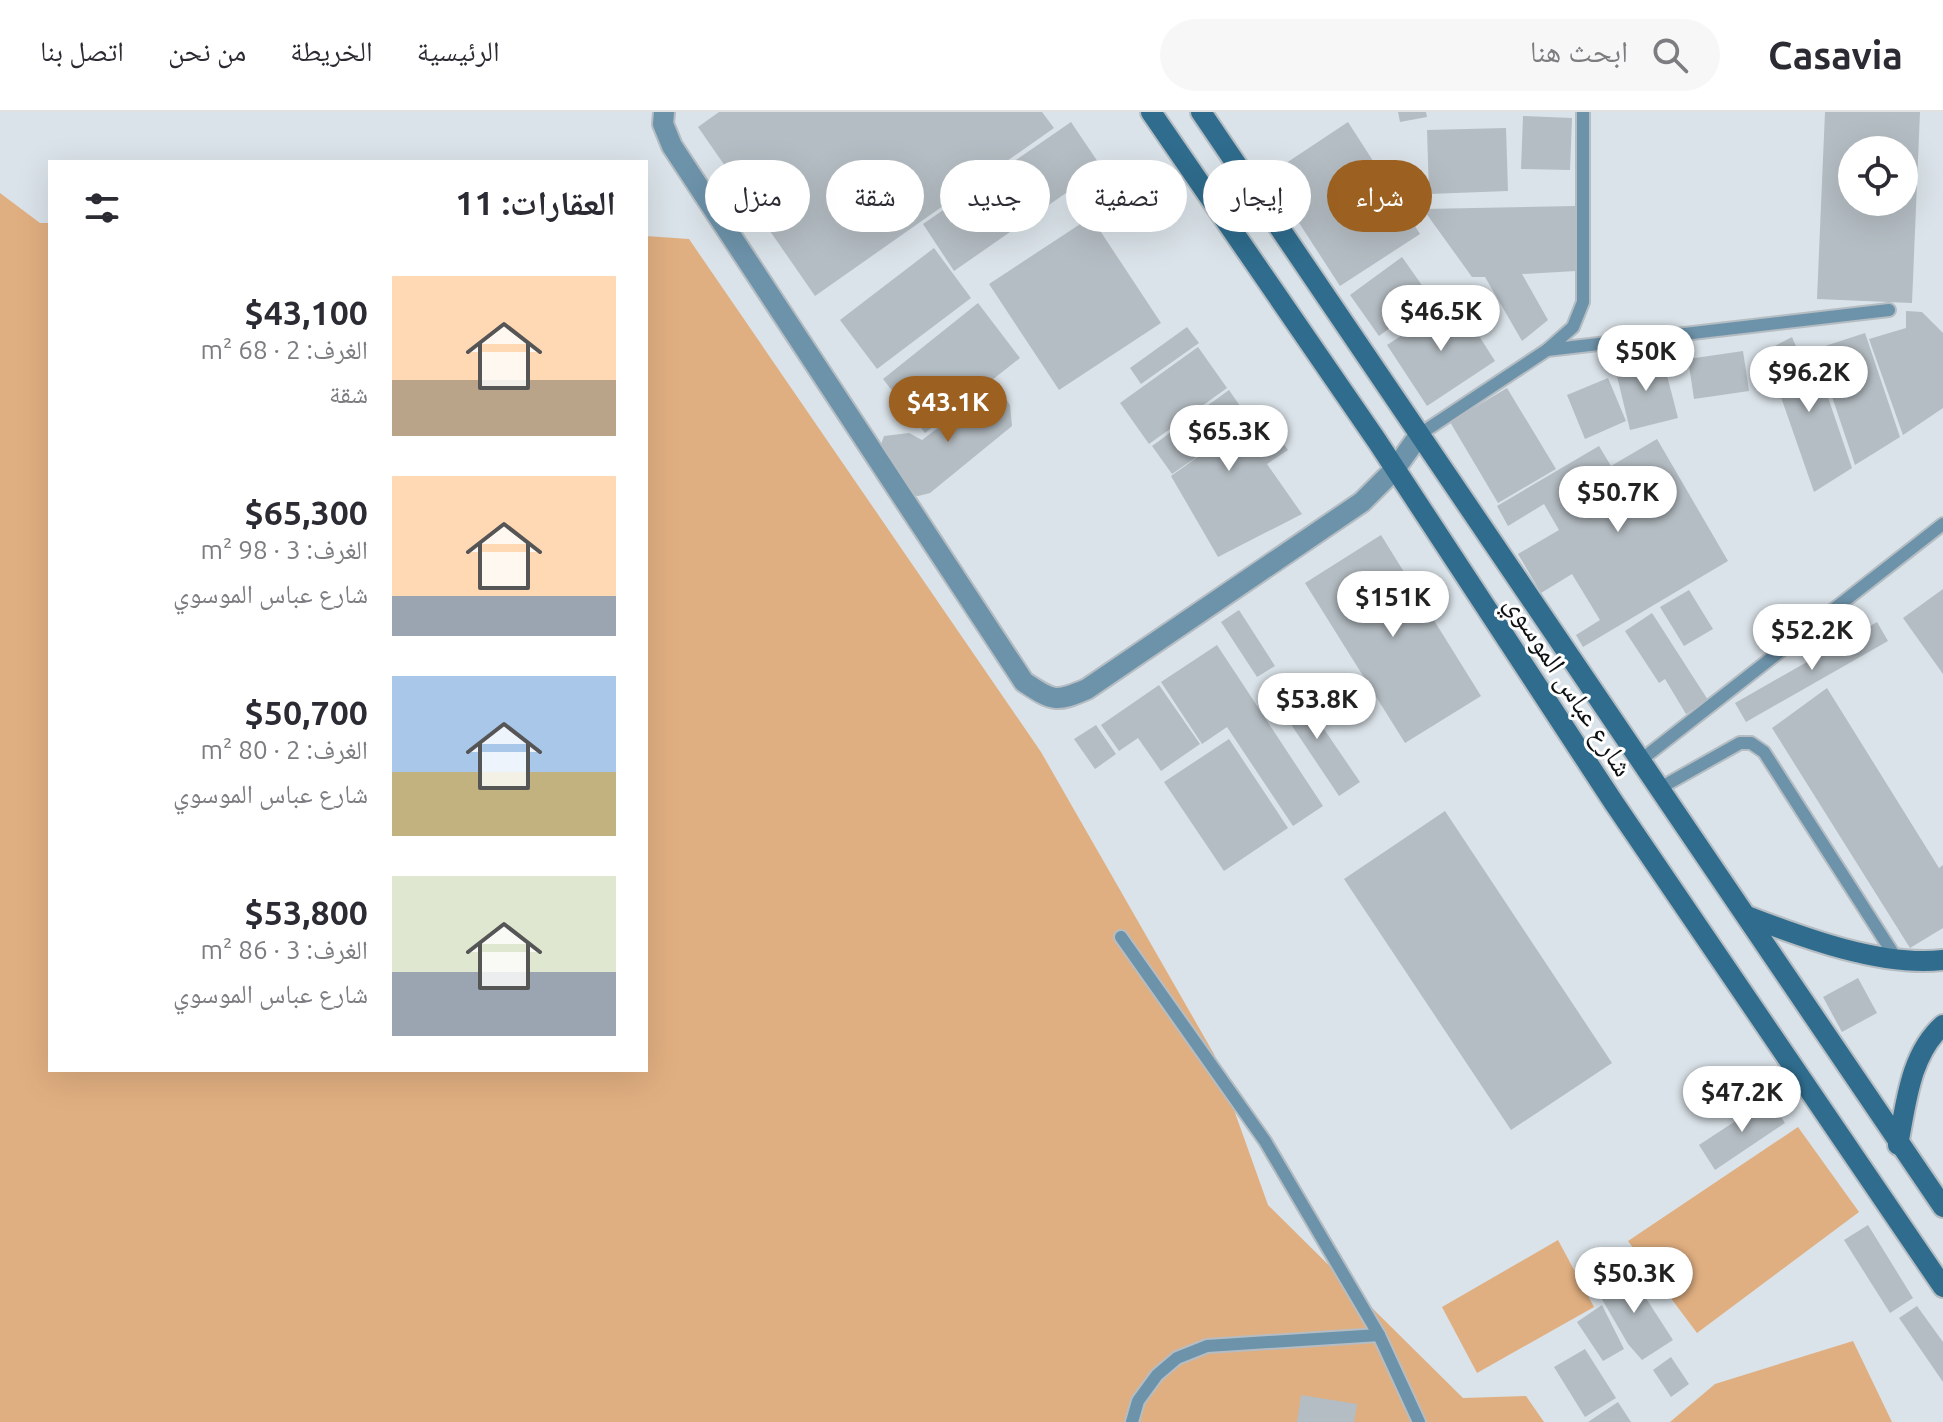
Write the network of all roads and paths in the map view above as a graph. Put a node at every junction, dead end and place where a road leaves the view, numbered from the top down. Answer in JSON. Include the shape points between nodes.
{"nodes":[{"id":1,"x":664,"y":112,"type":"edge"},
{"id":2,"x":1151,"y":112,"type":"edge"},
{"id":3,"x":1201,"y":112,"type":"edge"},
{"id":4,"x":1583,"y":112,"type":"edge"},
{"id":5,"x":1889,"y":310,"type":"dead end"},
{"id":6,"x":1547,"y":350,"type":"junction"},
{"id":7,"x":1420,"y":434,"type":"junction"},
{"id":8,"x":1395,"y":469,"type":"junction"},
{"id":9,"x":1943,"y":524,"type":"edge"},
{"id":10,"x":1641,"y":760,"type":"junction"},
{"id":11,"x":1660,"y":788,"type":"junction"},
{"id":12,"x":1747,"y":916,"type":"junction"},
{"id":13,"x":1121,"y":937,"type":"dead end"},
{"id":14,"x":1896,"y":958,"type":"junction"},
{"id":15,"x":1943,"y":960,"type":"edge"},
{"id":16,"x":1943,"y":1025,"type":"edge"},
{"id":17,"x":1898,"y":1145,"type":"junction"},
{"id":18,"x":1943,"y":1207,"type":"edge"},
{"id":19,"x":1943,"y":1287,"type":"edge"},
{"id":20,"x":1379,"y":1335,"type":"junction"},
{"id":21,"x":1132,"y":1422,"type":"edge"},
{"id":22,"x":1419,"y":1422,"type":"edge"}],
"edges":[{"from":1,"to":8,"type":"street","via":[[667,137],[681,159],[1024,682],[1046,696],[1063,700],[1087,689],[1362,502]]},
{"from":2,"to":8,"type":"street","name":"شارع عباس الموسوي"},
{"from":3,"to":7,"type":"street","name":"شارع عباس الموسوي"},
{"from":4,"to":6,"type":"lane","via":[[1583,302],[1573,327]]},
{"from":5,"to":6,"type":"lane"},
{"from":6,"to":7,"type":"lane"},
{"from":7,"to":8,"type":"street"},
{"from":7,"to":10,"type":"street","name":"شارع عباس الموسوي"},
{"from":8,"to":19,"type":"street","name":"شارع عباس الموسوي","via":[[1623,817]]},
{"from":9,"to":10,"type":"lane"},
{"from":10,"to":11,"type":"street","name":"شارع عباس الموسوي"},
{"from":11,"to":12,"type":"street","name":"شارع عباس الموسوي"},
{"from":11,"to":14,"type":"lane","via":[[1740,743],[1764,752]]},
{"from":12,"to":14,"type":"street","via":[[1830,946]]},
{"from":12,"to":17,"type":"street","name":"شارع عباس الموسوي"},
{"from":13,"to":20,"type":"lane","via":[[1265,1141]]},
{"from":14,"to":15,"type":"street"},
{"from":16,"to":17,"type":"street","via":[[1919,1059]]},
{"from":17,"to":18,"type":"street","name":"شارع عباس الموسوي"},
{"from":20,"to":21,"type":"lane","via":[[1207,1346],[1177,1358],[1157,1375],[1138,1401]]},
{"from":20,"to":22,"type":"lane"}]}
